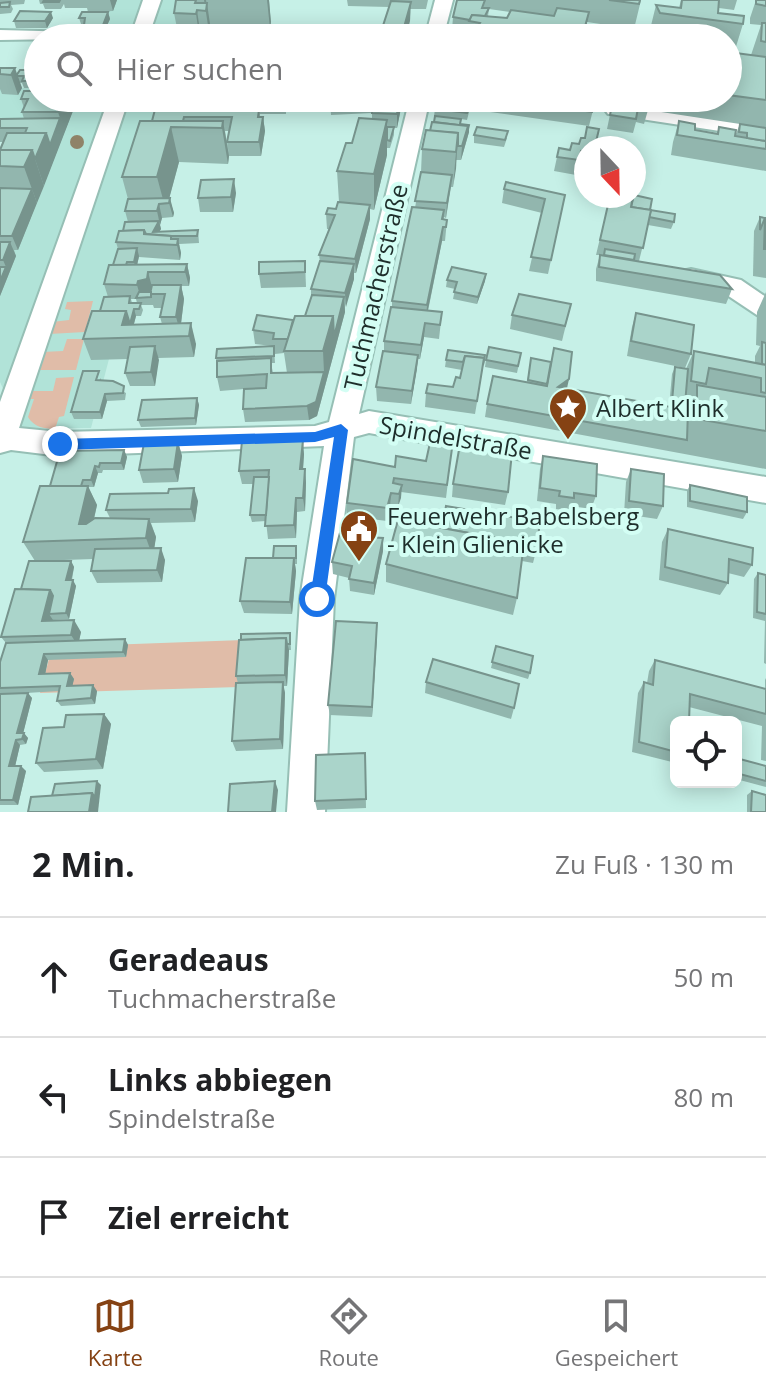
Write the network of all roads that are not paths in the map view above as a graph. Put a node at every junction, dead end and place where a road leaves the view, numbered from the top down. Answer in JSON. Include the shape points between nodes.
{"nodes":[{"id":1,"x":152,"y":0,"type":"edge"},
{"id":2,"x":444,"y":0,"type":"edge"},
{"id":3,"x":144,"y":24,"type":"edge"},
{"id":4,"x":442,"y":24,"type":"edge"},
{"id":5,"x":0,"y":35,"type":"edge"},
{"id":6,"x":24,"y":36,"type":"edge"},
{"id":7,"x":114,"y":112,"type":"edge"},
{"id":8,"x":417,"y":112,"type":"edge"},
{"id":9,"x":632,"y":112,"type":"edge"},
{"id":10,"x":766,"y":132,"type":"edge"},
{"id":11,"x":666,"y":273,"type":"edge"},
{"id":12,"x":766,"y":309,"type":"edge"},
{"id":13,"x":341,"y":430,"type":"junction"},
{"id":14,"x":1,"y":438,"type":"edge"},
{"id":15,"x":766,"y":490,"type":"edge"},
{"id":16,"x":306,"y":812,"type":"edge"}],
"edges":[{"from":1,"to":3,"type":"street"},
{"from":2,"to":4,"type":"street"},
{"from":5,"to":6,"type":"street"},
{"from":7,"to":14,"type":"street"},
{"from":8,"to":13,"type":"street","name":"Tuchmacherstraße"},
{"from":9,"to":10,"type":"street"},
{"from":11,"to":12,"type":"street","via":[[732,286]]},
{"from":13,"to":14,"type":"street","name":"Spindelstraße","via":[[315,437],[60,444]]},
{"from":13,"to":15,"type":"street","name":"Spindelstraße","via":[[369,422]]},
{"from":13,"to":16,"type":"street","name":"Tuchmacherstraße","via":[[317,599]]}]}
